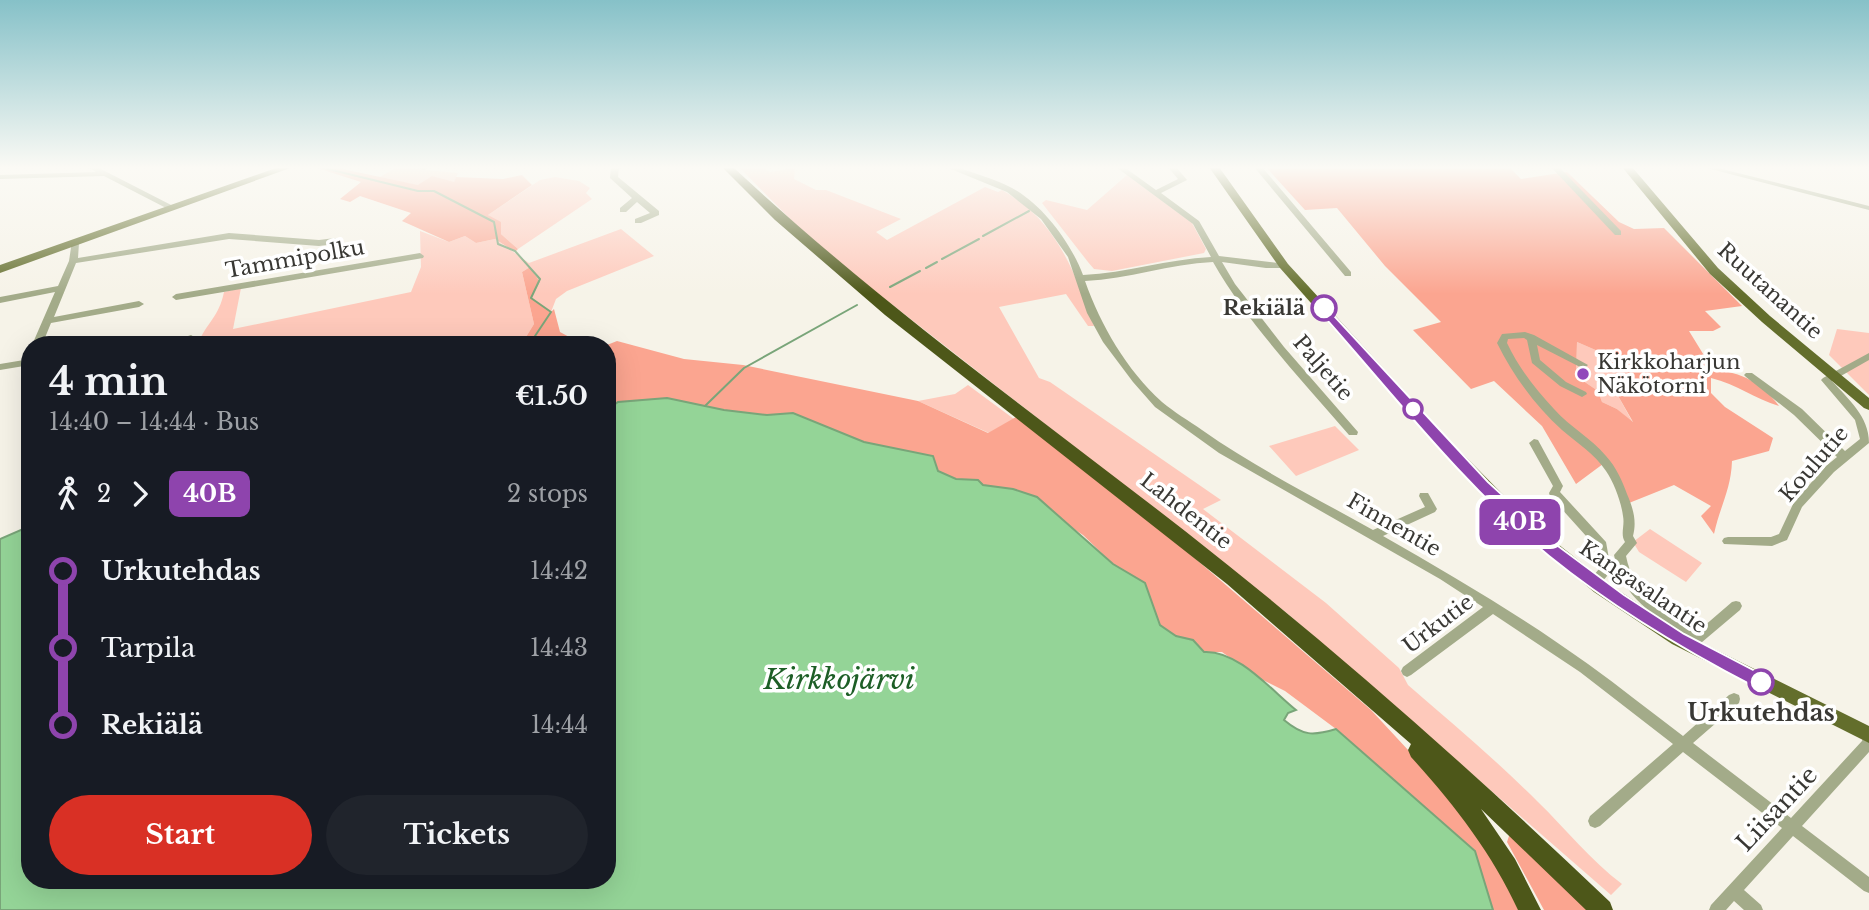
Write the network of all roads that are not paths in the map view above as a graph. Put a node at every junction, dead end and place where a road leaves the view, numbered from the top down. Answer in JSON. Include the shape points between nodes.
{"nodes":[{"id":1,"x":169,"y":209,"type":"edge"},
{"id":2,"x":652,"y":209,"type":"edge"},
{"id":3,"x":772,"y":209,"type":"edge"},
{"id":4,"x":1036,"y":209,"type":"edge"},
{"id":5,"x":1179,"y":209,"type":"edge"},
{"id":6,"x":1244,"y":209,"type":"edge"},
{"id":7,"x":1294,"y":209,"type":"edge"},
{"id":8,"x":1596,"y":209,"type":"edge"},
{"id":9,"x":1663,"y":209,"type":"edge"},
{"id":10,"x":638,"y":221,"type":"dead end"},
{"id":11,"x":1618,"y":233,"type":"dead end"},
{"id":12,"x":335,"y":242,"type":"dead end"},
{"id":13,"x":75,"y":243,"type":"junction"},
{"id":14,"x":420,"y":256,"type":"dead end"},
{"id":15,"x":1217,"y":258,"type":"junction"},
{"id":16,"x":73,"y":261,"type":"junction"},
{"id":17,"x":1284,"y":265,"type":"junction"},
{"id":18,"x":0,"y":269,"type":"edge"},
{"id":19,"x":1348,"y":274,"type":"dead end"},
{"id":20,"x":1082,"y":278,"type":"junction"},
{"id":21,"x":61,"y":288,"type":"junction"},
{"id":22,"x":176,"y":298,"type":"dead end"},
{"id":23,"x":0,"y":300,"type":"edge"},
{"id":24,"x":139,"y":304,"type":"dead end"},
{"id":25,"x":47,"y":321,"type":"junction"},
{"id":26,"x":41,"y":336,"type":"edge"},
{"id":27,"x":1531,"y":337,"type":"junction"},
{"id":28,"x":1869,"y":356,"type":"edge"},
{"id":29,"x":21,"y":364,"type":"edge"},
{"id":30,"x":1583,"y":365,"type":"dead end"},
{"id":31,"x":0,"y":367,"type":"edge"},
{"id":32,"x":1749,"y":376,"type":"dead end"},
{"id":33,"x":1835,"y":376,"type":"junction"},
{"id":34,"x":1583,"y":394,"type":"dead end"},
{"id":35,"x":1869,"y":405,"type":"edge"},
{"id":36,"x":1353,"y":432,"type":"dead end"},
{"id":37,"x":1534,"y":443,"type":"dead end"},
{"id":38,"x":1845,"y":458,"type":"junction"},
{"id":39,"x":1424,"y":496,"type":"dead end"},
{"id":40,"x":1374,"y":535,"type":"junction"},
{"id":41,"x":1728,"y":541,"type":"dead end"},
{"id":42,"x":1594,"y":582,"type":"junction"},
{"id":43,"x":1736,"y":606,"type":"dead end"},
{"id":44,"x":1493,"y":607,"type":"junction"},
{"id":45,"x":1693,"y":643,"type":"junction"},
{"id":46,"x":1312,"y":645,"type":"junction"},
{"id":47,"x":1407,"y":671,"type":"dead end"},
{"id":48,"x":1734,"y":699,"type":"dead end"},
{"id":49,"x":1869,"y":737,"type":"edge"},
{"id":50,"x":1683,"y":744,"type":"junction"},
{"id":51,"x":1595,"y":821,"type":"dead end"},
{"id":52,"x":1791,"y":825,"type":"junction"},
{"id":53,"x":1869,"y":886,"type":"edge"},
{"id":54,"x":1733,"y":891,"type":"junction"},
{"id":55,"x":1530,"y":910,"type":"edge"},
{"id":56,"x":1602,"y":910,"type":"edge"},
{"id":57,"x":1716,"y":910,"type":"edge"},
{"id":58,"x":1756,"y":910,"type":"edge"}],
"edges":[{"from":1,"to":13,"type":"main road"},
{"from":2,"to":10,"type":"street","via":[[656,213]]},
{"from":3,"to":46,"type":"highway","name":"Lahdentie","via":[[878,303],[1187,542]]},
{"from":4,"to":20,"type":"street","name":"Finnentie","via":[[1062,241]]},
{"from":5,"to":15,"type":"street","name":"Paljetie","via":[[1196,223]]},
{"from":6,"to":17,"type":"main road","name":"Kangasalantie"},
{"from":7,"to":19,"type":"street"},
{"from":8,"to":11,"type":"street"},
{"from":9,"to":33,"type":"main road","name":"Ruutanantie","via":[[1714,271]]},
{"from":12,"to":16,"type":"street","via":[[229,236]]},
{"from":13,"to":16,"type":"street"},
{"from":13,"to":18,"type":"main road"},
{"from":14,"to":22,"type":"street","name":"Tammipolku"},
{"from":15,"to":17,"type":"street"},
{"from":15,"to":20,"type":"street"},
{"from":15,"to":36,"type":"street","name":"Paljetie","via":[[1231,285],[1281,349]]},
{"from":16,"to":21,"type":"street"},
{"from":17,"to":42,"type":"main road","name":"Kangasalantie","via":[[1503,506]]},
{"from":20,"to":40,"type":"street","name":"Finnentie","via":[[1097,322],[1159,405],[1223,450]]},
{"from":21,"to":23,"type":"street"},
{"from":21,"to":25,"type":"street"},
{"from":24,"to":25,"type":"street"},
{"from":25,"to":26,"type":"street"},
{"from":27,"to":30,"type":"street"},
{"from":27,"to":34,"type":"street","via":[[1535,361]]},
{"from":27,"to":45,"type":"street","via":[[1517,333],[1505,336],[1502,343],[1524,382],[1616,475],[1631,527],[1627,536],[1631,543],[1620,555],[1628,586]]},
{"from":28,"to":33,"type":"street"},
{"from":29,"to":31,"type":"street"},
{"from":32,"to":38,"type":"street","via":[[1798,412]]},
{"from":33,"to":35,"type":"main road","name":"Ruutanantie"},
{"from":33,"to":38,"type":"street","name":"Koulutie","via":[[1826,380],[1860,419],[1866,433],[1863,443]]},
{"from":37,"to":42,"type":"street","via":[[1558,486],[1554,493],[1602,545],[1605,570]]},
{"from":38,"to":41,"type":"street","name":"Koulutie","via":[[1798,505],[1783,537],[1772,542]]},
{"from":39,"to":40,"type":"street","via":[[1431,509]]},
{"from":40,"to":44,"type":"street","name":"Finnentie"},
{"from":42,"to":45,"type":"main road","name":"Kangasalantie"},
{"from":43,"to":45,"type":"street"},
{"from":44,"to":47,"type":"street","name":"Urkutie"},
{"from":44,"to":50,"type":"street","name":"Finnentie","via":[[1584,668]]},
{"from":45,"to":49,"type":"main road","name":"Kangasalantie"},
{"from":46,"to":55,"type":"highway","via":[[1451,787],[1490,839]]},
{"from":46,"to":56,"type":"highway","name":"Lahdentie"},
{"from":48,"to":50,"type":"street"},
{"from":49,"to":52,"type":"street","name":"Liisantie","via":[[1868,744]]},
{"from":50,"to":51,"type":"street"},
{"from":50,"to":52,"type":"street","name":"Finnentie"},
{"from":52,"to":53,"type":"street","name":"Finnentie"},
{"from":52,"to":54,"type":"street","name":"Liisantie"},
{"from":54,"to":57,"type":"street","name":"Liisantie"},
{"from":54,"to":58,"type":"street"}]}
